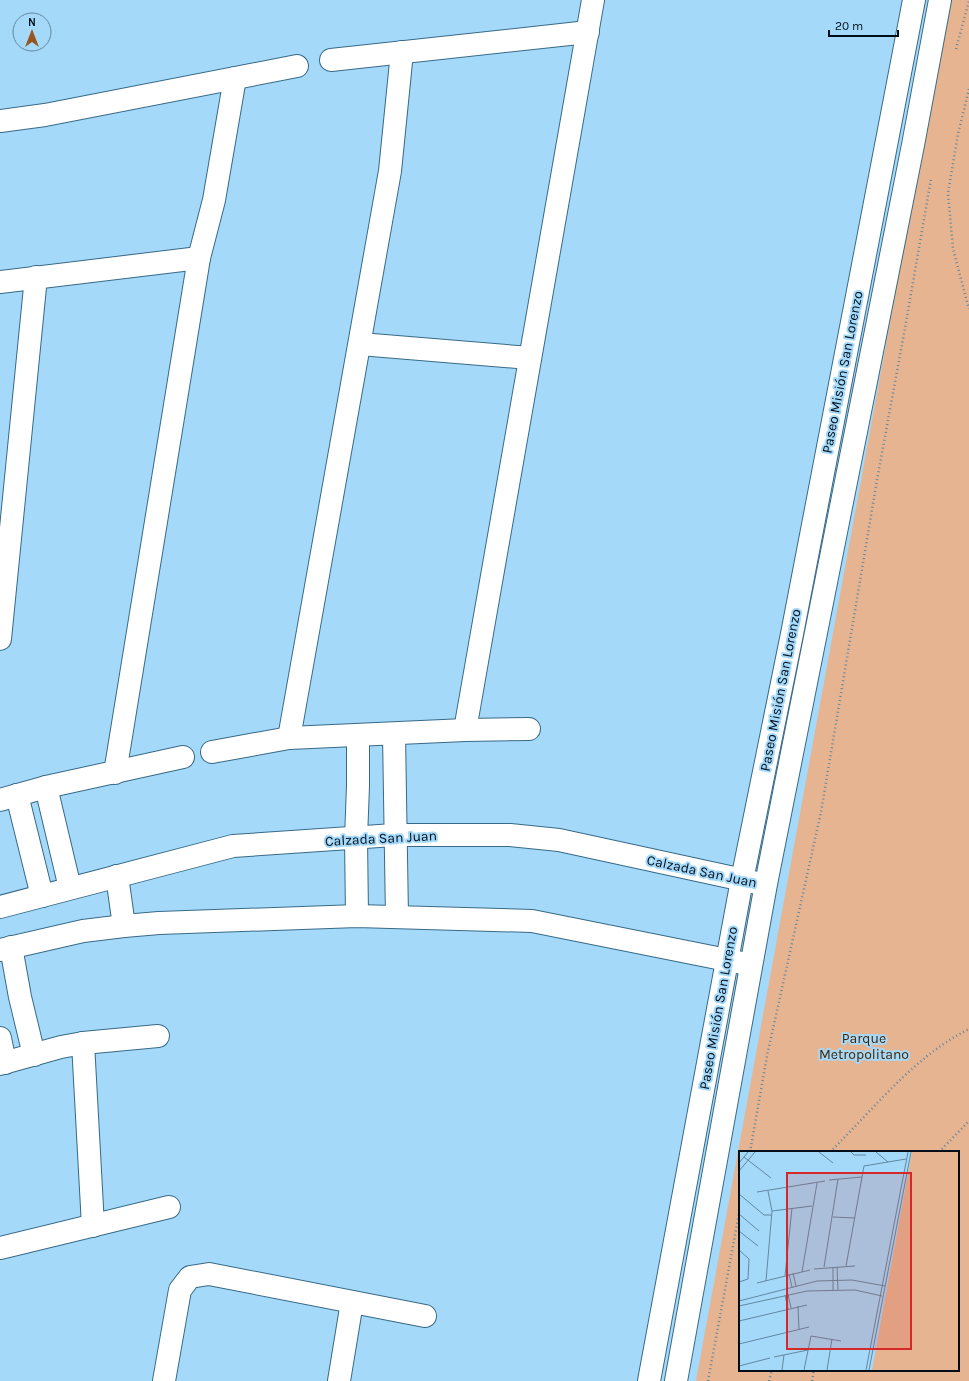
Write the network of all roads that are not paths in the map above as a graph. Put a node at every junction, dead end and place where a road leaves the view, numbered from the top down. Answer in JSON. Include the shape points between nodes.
{"nodes":[{"id":1,"x":593,"y":0,"type":"edge"},
{"id":2,"x":914,"y":0,"type":"edge"},
{"id":3,"x":940,"y":0,"type":"edge"},
{"id":4,"x":588,"y":32,"type":"junction"},
{"id":5,"x":402,"y":52,"type":"junction"},
{"id":6,"x":331,"y":60,"type":"dead end"},
{"id":7,"x":297,"y":66,"type":"dead end"},
{"id":8,"x":235,"y":78,"type":"junction"},
{"id":9,"x":0,"y":121,"type":"edge"},
{"id":10,"x":199,"y":258,"type":"junction"},
{"id":11,"x":36,"y":277,"type":"junction"},
{"id":12,"x":0,"y":282,"type":"edge"},
{"id":13,"x":360,"y":344,"type":"junction"},
{"id":14,"x":530,"y":358,"type":"junction"},
{"id":15,"x":0,"y":639,"type":"edge"},
{"id":16,"x":529,"y":729,"type":"dead end"},
{"id":17,"x":465,"y":730,"type":"junction"},
{"id":18,"x":394,"y":734,"type":"junction"},
{"id":19,"x":358,"y":736,"type":"junction"},
{"id":20,"x":288,"y":738,"type":"junction"},
{"id":21,"x":212,"y":752,"type":"dead end"},
{"id":22,"x":183,"y":757,"type":"dead end"},
{"id":23,"x":115,"y":773,"type":"junction"},
{"id":24,"x":46,"y":787,"type":"junction"},
{"id":25,"x":9,"y":798,"type":"edge"},
{"id":26,"x":394,"y":835,"type":"junction"},
{"id":27,"x":356,"y":838,"type":"junction"},
{"id":28,"x":117,"y":876,"type":"junction"},
{"id":29,"x":742,"y":880,"type":"junction"},
{"id":30,"x":766,"y":884,"type":"junction"},
{"id":31,"x":70,"y":888,"type":"junction"},
{"id":32,"x":42,"y":896,"type":"junction"},
{"id":33,"x":0,"y":907,"type":"edge"},
{"id":34,"x":357,"y":916,"type":"junction"},
{"id":35,"x":396,"y":917,"type":"junction"},
{"id":36,"x":124,"y":926,"type":"junction"},
{"id":37,"x":5,"y":948,"type":"edge"},
{"id":38,"x":727,"y":960,"type":"junction"},
{"id":39,"x":751,"y":965,"type":"junction"},
{"id":40,"x":158,"y":1036,"type":"dead end"},
{"id":41,"x":0,"y":1038,"type":"edge"},
{"id":42,"x":83,"y":1043,"type":"junction"},
{"id":43,"x":34,"y":1055,"type":"junction"},
{"id":44,"x":2,"y":1064,"type":"edge"},
{"id":45,"x":169,"y":1207,"type":"dead end"},
{"id":46,"x":93,"y":1226,"type":"junction"},
{"id":47,"x":0,"y":1248,"type":"edge"},
{"id":48,"x":352,"y":1302,"type":"junction"},
{"id":49,"x":425,"y":1316,"type":"dead end"},
{"id":50,"x":164,"y":1381,"type":"edge"},
{"id":51,"x":339,"y":1381,"type":"edge"},
{"id":52,"x":649,"y":1381,"type":"edge"},
{"id":53,"x":676,"y":1381,"type":"edge"}],
"edges":[{"from":1,"to":4,"type":"street"},
{"from":2,"to":29,"type":"street","name":"Paseo Misión San Lorenzo"},
{"from":3,"to":30,"type":"street","name":"Paseo Misión San Lorenzo","via":[[914,145]]},
{"from":4,"to":5,"type":"street"},
{"from":4,"to":14,"type":"street"},
{"from":5,"to":6,"type":"street"},
{"from":5,"to":13,"type":"street","via":[[390,170]]},
{"from":7,"to":8,"type":"street"},
{"from":8,"to":9,"type":"street","via":[[45,115]]},
{"from":8,"to":10,"type":"street","via":[[214,200]]},
{"from":10,"to":11,"type":"street"},
{"from":10,"to":23,"type":"street"},
{"from":11,"to":12,"type":"street"},
{"from":11,"to":15,"type":"street"},
{"from":13,"to":14,"type":"street"},
{"from":13,"to":20,"type":"street"},
{"from":14,"to":17,"type":"street"},
{"from":16,"to":17,"type":"street"},
{"from":17,"to":18,"type":"street"},
{"from":18,"to":19,"type":"street"},
{"from":18,"to":26,"type":"street"},
{"from":19,"to":20,"type":"street"},
{"from":19,"to":27,"type":"street"},
{"from":20,"to":21,"type":"street"},
{"from":22,"to":23,"type":"street"},
{"from":23,"to":24,"type":"street"},
{"from":24,"to":25,"type":"street"},
{"from":24,"to":31,"type":"street"},
{"from":25,"to":32,"type":"street"},
{"from":26,"to":27,"type":"street","name":"Calzada San Juan"},
{"from":26,"to":29,"type":"street","name":"Calzada San Juan","via":[[510,835],[559,840]]},
{"from":26,"to":35,"type":"street"},
{"from":27,"to":28,"type":"street","name":"Calzada San Juan","via":[[233,846]]},
{"from":27,"to":34,"type":"street"},
{"from":28,"to":31,"type":"street","name":"Calzada San Juan"},
{"from":28,"to":36,"type":"street"},
{"from":29,"to":30,"type":"street","name":"Calzada San Juan"},
{"from":29,"to":38,"type":"street","name":"Paseo Misión San Lorenzo"},
{"from":30,"to":39,"type":"street","name":"Paseo Misión San Lorenzo"},
{"from":31,"to":32,"type":"street","name":"Calzada San Juan"},
{"from":32,"to":33,"type":"street","name":"Calzada San Juan"},
{"from":34,"to":35,"type":"street"},
{"from":34,"to":36,"type":"street"},
{"from":35,"to":38,"type":"street","via":[[532,921]]},
{"from":36,"to":37,"type":"street","via":[[83,931]]},
{"from":37,"to":43,"type":"street"},
{"from":38,"to":39,"type":"street"},
{"from":38,"to":52,"type":"street","name":"Paseo Misión San Lorenzo"},
{"from":39,"to":53,"type":"street","name":"Paseo Misión San Lorenzo"},
{"from":40,"to":42,"type":"street"},
{"from":41,"to":44,"type":"street"},
{"from":42,"to":43,"type":"street"},
{"from":42,"to":46,"type":"street"},
{"from":43,"to":44,"type":"street"},
{"from":45,"to":46,"type":"street"},
{"from":46,"to":47,"type":"street"},
{"from":48,"to":49,"type":"street"},
{"from":48,"to":50,"type":"street","via":[[209,1274],[190,1277],[180,1290]]},
{"from":48,"to":51,"type":"street"}]}
